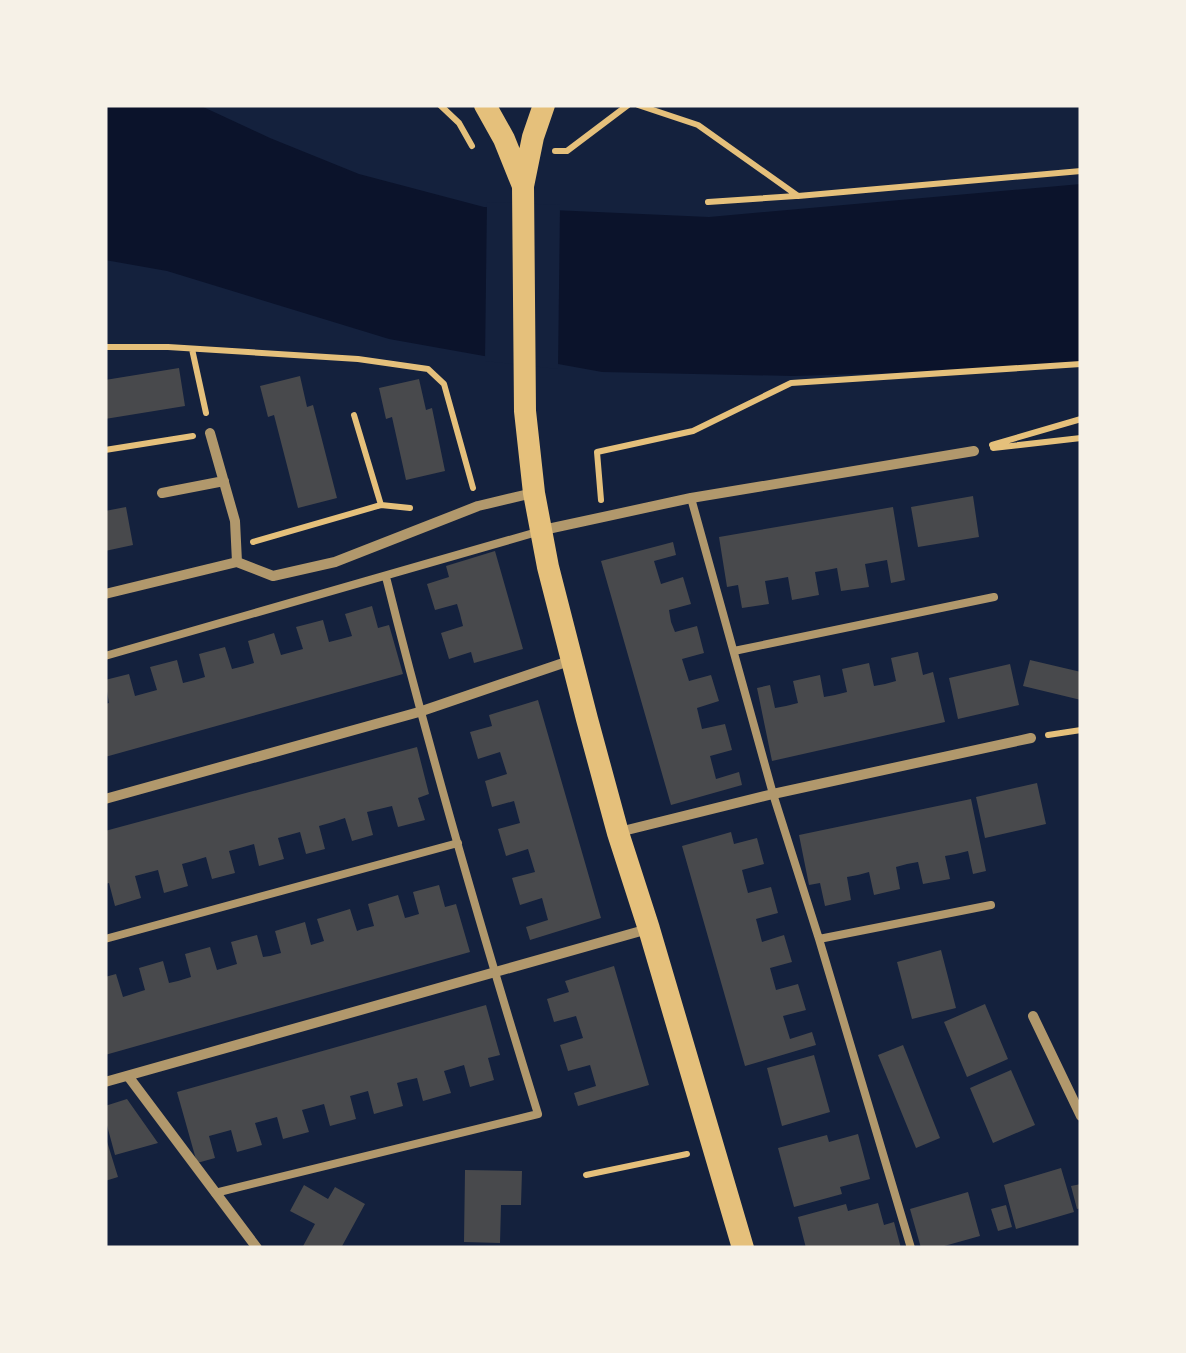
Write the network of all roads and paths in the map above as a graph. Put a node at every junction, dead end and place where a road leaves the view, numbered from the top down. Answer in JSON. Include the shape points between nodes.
{"nodes":[{"id":1,"x":485,"y":105,"type":"edge"},
{"id":2,"x":544,"y":105,"type":"edge"},
{"id":3,"x":638,"y":105,"type":"edge"},
{"id":4,"x":1081,"y":171,"type":"edge"},
{"id":5,"x":524,"y":186,"type":"junction"},
{"id":6,"x":798,"y":196,"type":"junction"},
{"id":7,"x":708,"y":202,"type":"dead end"},
{"id":8,"x":105,"y":347,"type":"edge"},
{"id":9,"x":192,"y":349,"type":"junction"},
{"id":10,"x":1081,"y":364,"type":"edge"},
{"id":11,"x":354,"y":415,"type":"dead end"},
{"id":12,"x":1081,"y":418,"type":"edge"},
{"id":13,"x":210,"y":433,"type":"junction"},
{"id":14,"x":1081,"y":438,"type":"edge"},
{"id":15,"x":105,"y":450,"type":"edge"},
{"id":16,"x":974,"y":451,"type":"junction"},
{"id":17,"x":224,"y":480,"type":"junction"},
{"id":18,"x":162,"y":493,"type":"dead end"},
{"id":19,"x":534,"y":493,"type":"junction"},
{"id":20,"x":457,"y":494,"type":"dead end"},
{"id":21,"x":691,"y":498,"type":"junction"},
{"id":22,"x":425,"y":504,"type":"dead end"},
{"id":23,"x":381,"y":505,"type":"junction"},
{"id":24,"x":602,"y":516,"type":"junction"},
{"id":25,"x":541,"y":530,"type":"junction"},
{"id":26,"x":236,"y":547,"type":"junction"},
{"id":27,"x":237,"y":562,"type":"junction"},
{"id":28,"x":386,"y":577,"type":"junction"},
{"id":29,"x":105,"y":594,"type":"edge"},
{"id":30,"x":994,"y":597,"type":"dead end"},
{"id":31,"x":734,"y":651,"type":"junction"},
{"id":32,"x":105,"y":656,"type":"edge"},
{"id":33,"x":572,"y":660,"type":"junction"},
{"id":34,"x":420,"y":712,"type":"junction"},
{"id":35,"x":1081,"y":730,"type":"edge"},
{"id":36,"x":1031,"y":738,"type":"joint"},
{"id":37,"x":773,"y":794,"type":"junction"},
{"id":38,"x":105,"y":799,"type":"edge"},
{"id":39,"x":618,"y":833,"type":"junction"},
{"id":40,"x":458,"y":843,"type":"junction"},
{"id":41,"x":992,"y":905,"type":"dead end"},
{"id":42,"x":649,"y":929,"type":"junction"},
{"id":43,"x":105,"y":939,"type":"edge"},
{"id":44,"x":820,"y":939,"type":"junction"},
{"id":45,"x":494,"y":974,"type":"junction"},
{"id":46,"x":1033,"y":1016,"type":"dead end"},
{"id":47,"x":128,"y":1076,"type":"junction"},
{"id":48,"x":105,"y":1082,"type":"edge"},
{"id":49,"x":1081,"y":1116,"type":"edge"},
{"id":50,"x":713,"y":1148,"type":"junction"},
{"id":51,"x":586,"y":1175,"type":"dead end"},
{"id":52,"x":215,"y":1194,"type":"junction"},
{"id":53,"x":256,"y":1248,"type":"edge"},
{"id":54,"x":742,"y":1248,"type":"edge"},
{"id":55,"x":911,"y":1248,"type":"edge"}],
"edges":[{"from":1,"to":5,"type":"main road"},
{"from":2,"to":5,"type":"main road"},
{"from":3,"to":6,"type":"path","via":[[698,125]]},
{"from":4,"to":6,"type":"path"},
{"from":5,"to":19,"type":"main road","via":[[524,411]]},
{"from":6,"to":7,"type":"path"},
{"from":8,"to":9,"type":"path"},
{"from":9,"to":13,"type":"path"},
{"from":9,"to":20,"type":"path","via":[[358,358],[428,369],[444,384],[473,488]]},
{"from":10,"to":24,"type":"path","via":[[791,383],[693,431],[598,452]]},
{"from":11,"to":23,"type":"path"},
{"from":12,"to":16,"type":"path"},
{"from":13,"to":15,"type":"path"},
{"from":13,"to":17,"type":"street"},
{"from":14,"to":16,"type":"path"},
{"from":16,"to":21,"type":"street"},
{"from":17,"to":18,"type":"street"},
{"from":17,"to":26,"type":"street"},
{"from":19,"to":25,"type":"main road"},
{"from":19,"to":27,"type":"street","via":[[478,506],[335,562],[272,576]]},
{"from":21,"to":24,"type":"street"},
{"from":21,"to":31,"type":"lane"},
{"from":22,"to":23,"type":"path"},
{"from":23,"to":26,"type":"path"},
{"from":24,"to":25,"type":"street"},
{"from":25,"to":28,"type":"lane"},
{"from":25,"to":33,"type":"main road"},
{"from":26,"to":27,"type":"street"},
{"from":27,"to":29,"type":"street"},
{"from":28,"to":32,"type":"lane"},
{"from":28,"to":34,"type":"lane"},
{"from":30,"to":31,"type":"lane"},
{"from":31,"to":37,"type":"lane"},
{"from":33,"to":34,"type":"street"},
{"from":33,"to":39,"type":"main road"},
{"from":34,"to":38,"type":"street"},
{"from":34,"to":40,"type":"lane"},
{"from":35,"to":36,"type":"path"},
{"from":36,"to":37,"type":"street"},
{"from":37,"to":39,"type":"street"},
{"from":37,"to":44,"type":"lane"},
{"from":39,"to":42,"type":"main road"},
{"from":40,"to":43,"type":"lane"},
{"from":40,"to":45,"type":"lane"},
{"from":41,"to":44,"type":"lane"},
{"from":42,"to":45,"type":"street"},
{"from":42,"to":50,"type":"main road"},
{"from":44,"to":55,"type":"lane"},
{"from":45,"to":47,"type":"street"},
{"from":45,"to":52,"type":"lane","via":[[538,1114]]},
{"from":46,"to":49,"type":"street"},
{"from":47,"to":48,"type":"street"},
{"from":47,"to":52,"type":"street"},
{"from":50,"to":51,"type":"path"},
{"from":50,"to":54,"type":"main road"},
{"from":52,"to":53,"type":"street"}]}
